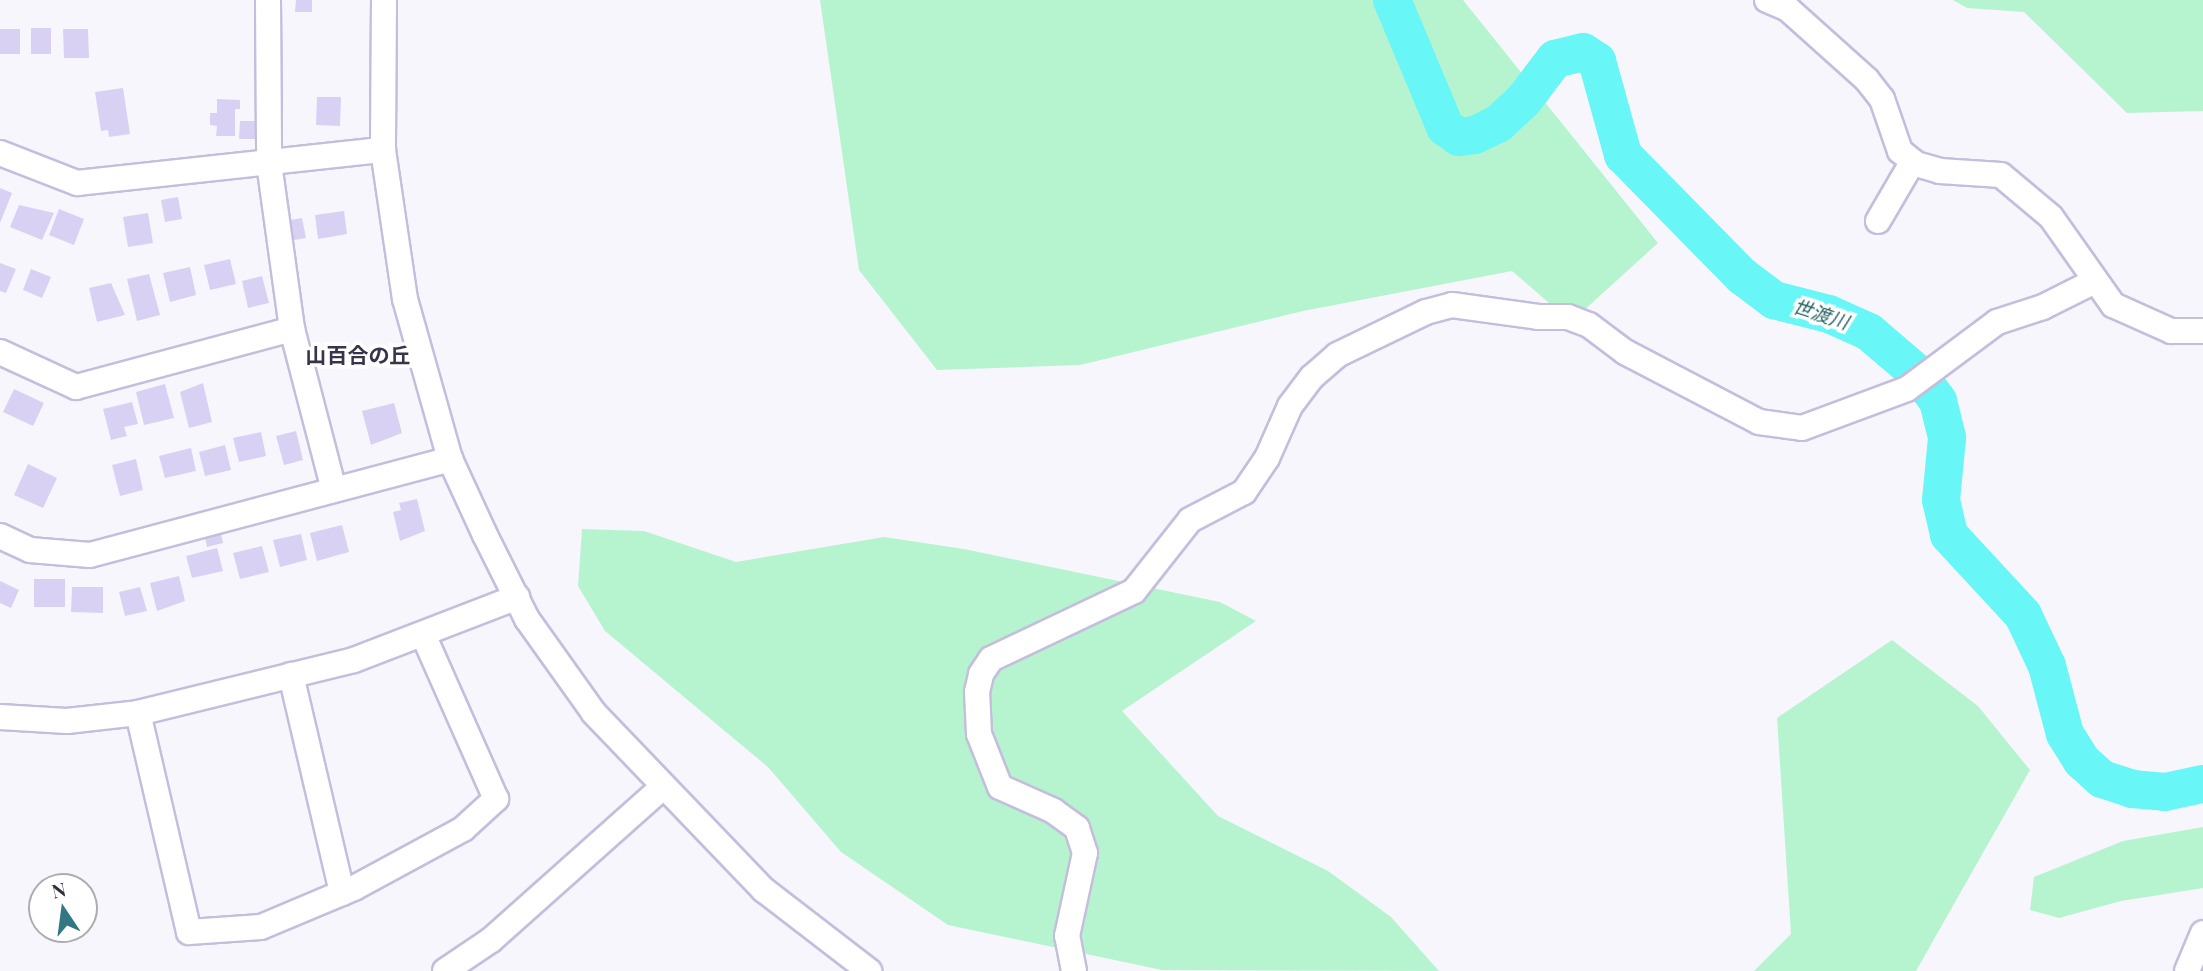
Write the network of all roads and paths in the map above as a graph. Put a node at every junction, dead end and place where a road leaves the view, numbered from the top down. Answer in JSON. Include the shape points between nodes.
{"nodes":[{"id":1,"x":268,"y":0,"type":"edge"},
{"id":2,"x":384,"y":0,"type":"edge"},
{"id":3,"x":1767,"y":0,"type":"edge"},
{"id":4,"x":383,"y":150,"type":"junction"},
{"id":5,"x":0,"y":153,"type":"edge"},
{"id":6,"x":1913,"y":161,"type":"junction"},
{"id":7,"x":269,"y":163,"type":"junction"},
{"id":8,"x":1878,"y":221,"type":"dead end"},
{"id":9,"x":2093,"y":282,"type":"junction"},
{"id":10,"x":292,"y":329,"type":"junction"},
{"id":11,"x":2203,"y":331,"type":"edge"},
{"id":12,"x":0,"y":352,"type":"edge"},
{"id":13,"x":450,"y":459,"type":"junction"},
{"id":14,"x":334,"y":490,"type":"junction"},
{"id":15,"x":0,"y":536,"type":"edge"},
{"id":16,"x":517,"y":597,"type":"junction"},
{"id":17,"x":423,"y":634,"type":"junction"},
{"id":18,"x":291,"y":675,"type":"junction"},
{"id":19,"x":138,"y":713,"type":"junction"},
{"id":20,"x":0,"y":718,"type":"edge"},
{"id":21,"x":663,"y":787,"type":"junction"},
{"id":22,"x":342,"y":893,"type":"junction"},
{"id":23,"x":2203,"y":933,"type":"edge"},
{"id":24,"x":445,"y":971,"type":"edge"},
{"id":25,"x":869,"y":971,"type":"edge"},
{"id":26,"x":1074,"y":971,"type":"edge"},
{"id":27,"x":2187,"y":971,"type":"edge"}],
"edges":[{"from":1,"to":7,"type":"street"},
{"from":2,"to":4,"type":"street"},
{"from":3,"to":6,"type":"street","via":[[1788,9],[1867,80],[1882,99],[1900,151]]},
{"from":4,"to":7,"type":"street"},
{"from":4,"to":13,"type":"street","via":[[405,299]]},
{"from":5,"to":7,"type":"street","via":[[77,183]]},
{"from":6,"to":8,"type":"street"},
{"from":6,"to":9,"type":"street","via":[[1940,172],[1976,171],[2009,180],[2051,217]]},
{"from":7,"to":10,"type":"street"},
{"from":9,"to":11,"type":"street","via":[[2113,305],[2159,326],[2171,331]]},
{"from":9,"to":26,"type":"street","via":[[2043,307],[1997,322],[1906,389],[1802,428],[1759,422],[1568,317],[1452,305],[1426,312],[1338,355],[1312,377],[1290,407],[1267,458],[1244,492],[1190,520],[1134,591],[991,659],[981,674],[976,692],[979,734],[1000,787],[1054,811],[1077,828],[1085,853],[1067,936]]},
{"from":10,"to":12,"type":"street","via":[[76,387]]},
{"from":10,"to":14,"type":"street"},
{"from":13,"to":14,"type":"street"},
{"from":13,"to":16,"type":"street"},
{"from":14,"to":15,"type":"street","via":[[90,555],[30,550]]},
{"from":16,"to":17,"type":"street"},
{"from":16,"to":21,"type":"street","via":[[594,713]]},
{"from":17,"to":18,"type":"street","via":[[354,660]]},
{"from":17,"to":22,"type":"street","via":[[496,799],[463,828]]},
{"from":18,"to":19,"type":"street"},
{"from":18,"to":22,"type":"street"},
{"from":19,"to":20,"type":"street","via":[[67,721]]},
{"from":19,"to":22,"type":"street","via":[[189,932],[261,927]]},
{"from":21,"to":24,"type":"street","via":[[491,940]]},
{"from":21,"to":25,"type":"street","via":[[764,890]]},
{"from":23,"to":27,"type":"street"}]}
